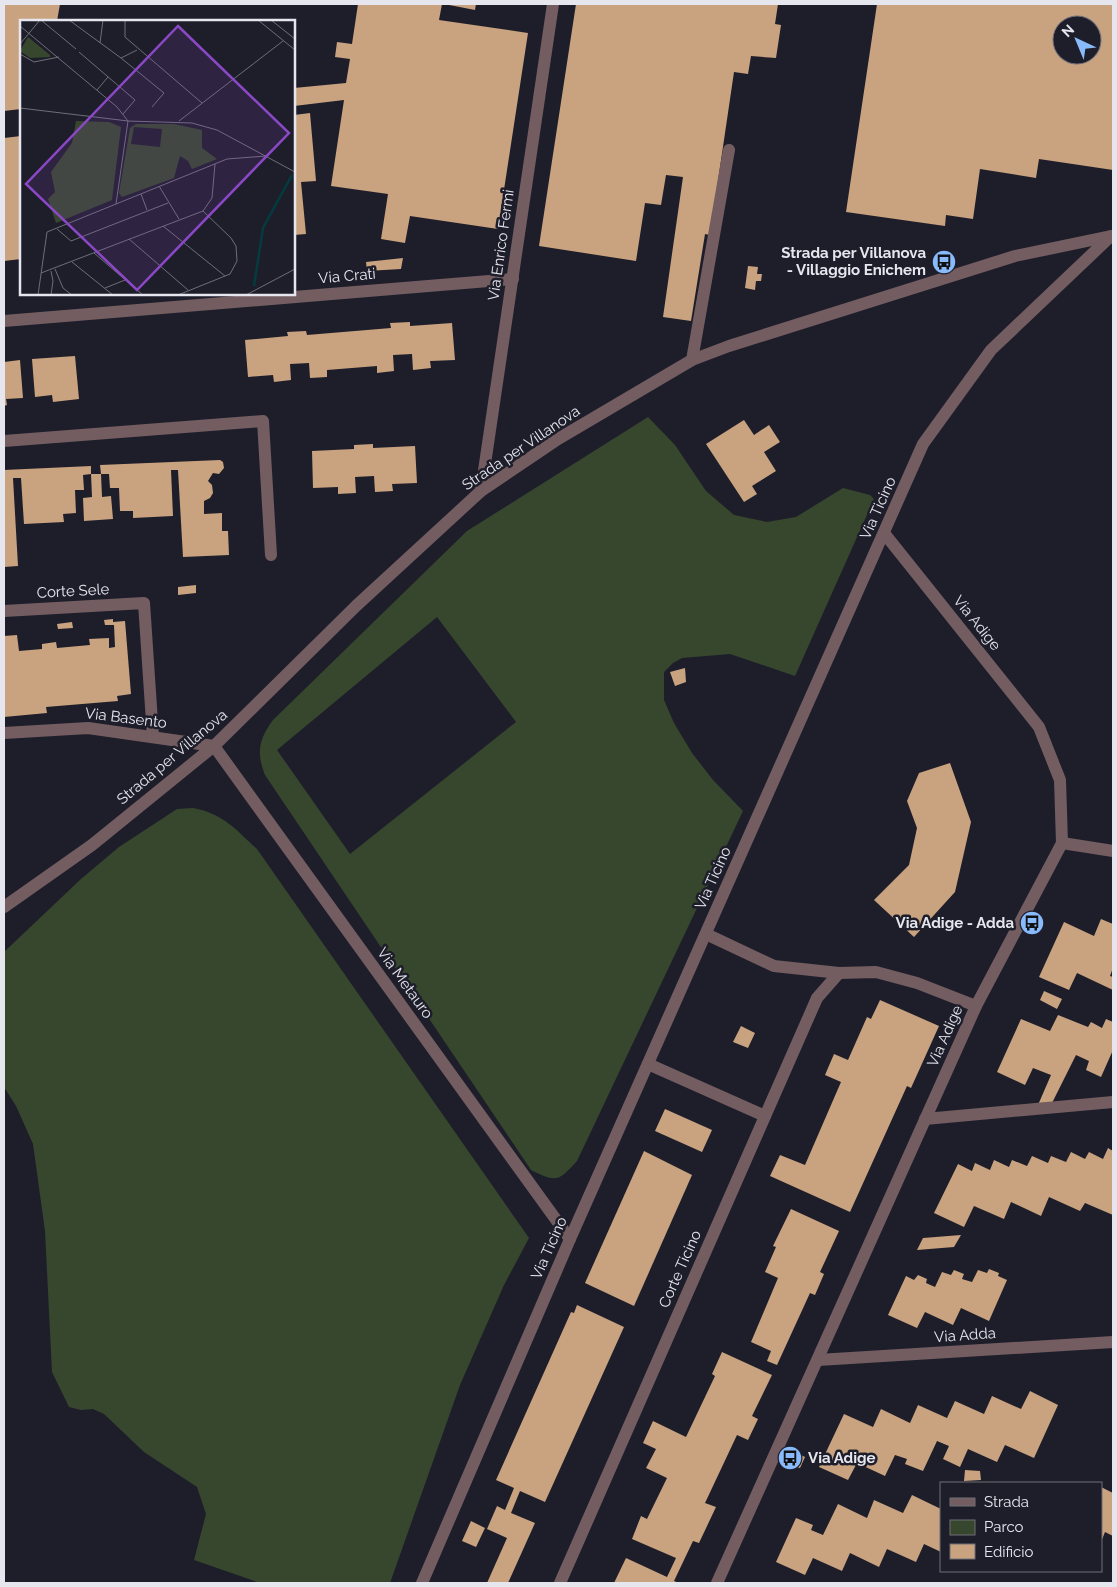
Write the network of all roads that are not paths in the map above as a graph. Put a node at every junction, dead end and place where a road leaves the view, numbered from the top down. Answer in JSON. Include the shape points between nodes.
{"nodes":[{"id":1,"x":553,"y":4,"type":"edge"},
{"id":2,"x":729,"y":150,"type":"dead end"},
{"id":3,"x":1112,"y":236,"type":"edge"},
{"id":4,"x":513,"y":279,"type":"junction"},
{"id":5,"x":4,"y":321,"type":"edge"},
{"id":6,"x":692,"y":360,"type":"junction"},
{"id":7,"x":4,"y":441,"type":"edge"},
{"id":8,"x":481,"y":491,"type":"junction"},
{"id":9,"x":884,"y":533,"type":"junction"},
{"id":10,"x":271,"y":555,"type":"dead end"},
{"id":11,"x":4,"y":611,"type":"edge"},
{"id":12,"x":4,"y":733,"type":"edge"},
{"id":13,"x":153,"y":737,"type":"junction"},
{"id":14,"x":214,"y":746,"type":"junction"},
{"id":15,"x":1062,"y":843,"type":"junction"},
{"id":16,"x":1113,"y":851,"type":"edge"},
{"id":17,"x":4,"y":906,"type":"edge"},
{"id":18,"x":706,"y":934,"type":"junction"},
{"id":19,"x":839,"y":973,"type":"junction"},
{"id":20,"x":976,"y":1006,"type":"junction"},
{"id":21,"x":648,"y":1064,"type":"junction"},
{"id":22,"x":1113,"y":1102,"type":"edge"},
{"id":23,"x":765,"y":1116,"type":"junction"},
{"id":24,"x":925,"y":1119,"type":"junction"},
{"id":25,"x":570,"y":1239,"type":"junction"},
{"id":26,"x":1113,"y":1342,"type":"edge"},
{"id":27,"x":818,"y":1360,"type":"junction"},
{"id":28,"x":422,"y":1583,"type":"edge"},
{"id":29,"x":560,"y":1583,"type":"edge"},
{"id":30,"x":717,"y":1583,"type":"edge"}],
"edges":[{"from":1,"to":4,"type":"street","name":"Via Enrico Fermi"},
{"from":2,"to":6,"type":"street"},
{"from":3,"to":6,"type":"street","name":"Strada per Villanova","via":[[1014,256]]},
{"from":3,"to":9,"type":"street","name":"Via Ticino","via":[[991,350],[924,444]]},
{"from":4,"to":5,"type":"street","name":"Via Crati"},
{"from":4,"to":8,"type":"street","name":"Via Enrico Fermi"},
{"from":6,"to":8,"type":"street","name":"Strada per Villanova","via":[[558,439]]},
{"from":7,"to":10,"type":"street","via":[[263,421]]},
{"from":8,"to":14,"type":"street","name":"Strada per Villanova","via":[[356,606]]},
{"from":9,"to":15,"type":"street","name":"Via Adige","via":[[1040,727],[1060,780]]},
{"from":9,"to":18,"type":"street","name":"Via Ticino"},
{"from":11,"to":13,"type":"street","name":"Corte Sele","via":[[144,603]]},
{"from":12,"to":13,"type":"street","name":"Via Basento","via":[[88,728]]},
{"from":13,"to":14,"type":"street","name":"Via Basento"},
{"from":14,"to":17,"type":"street","name":"Strada per Villanova","via":[[92,844]]},
{"from":14,"to":25,"type":"street","name":"Via Metauro"},
{"from":15,"to":16,"type":"street"},
{"from":15,"to":20,"type":"street","name":"Via Adige"},
{"from":18,"to":19,"type":"street","via":[[774,966]]},
{"from":18,"to":21,"type":"street","name":"Via Ticino"},
{"from":19,"to":20,"type":"street","via":[[876,972],[917,983]]},
{"from":19,"to":23,"type":"street","name":"Corte Ticino","via":[[817,998]]},
{"from":20,"to":24,"type":"street","name":"Via Adige"},
{"from":21,"to":23,"type":"street"},
{"from":21,"to":25,"type":"street","name":"Via Ticino"},
{"from":22,"to":24,"type":"street"},
{"from":23,"to":29,"type":"street","name":"Corte Ticino"},
{"from":24,"to":27,"type":"street","name":"Via Adige"},
{"from":25,"to":28,"type":"street","name":"Via Ticino"},
{"from":26,"to":27,"type":"street","name":"Via Adda"},
{"from":27,"to":30,"type":"street","name":"Via Adige"}]}
